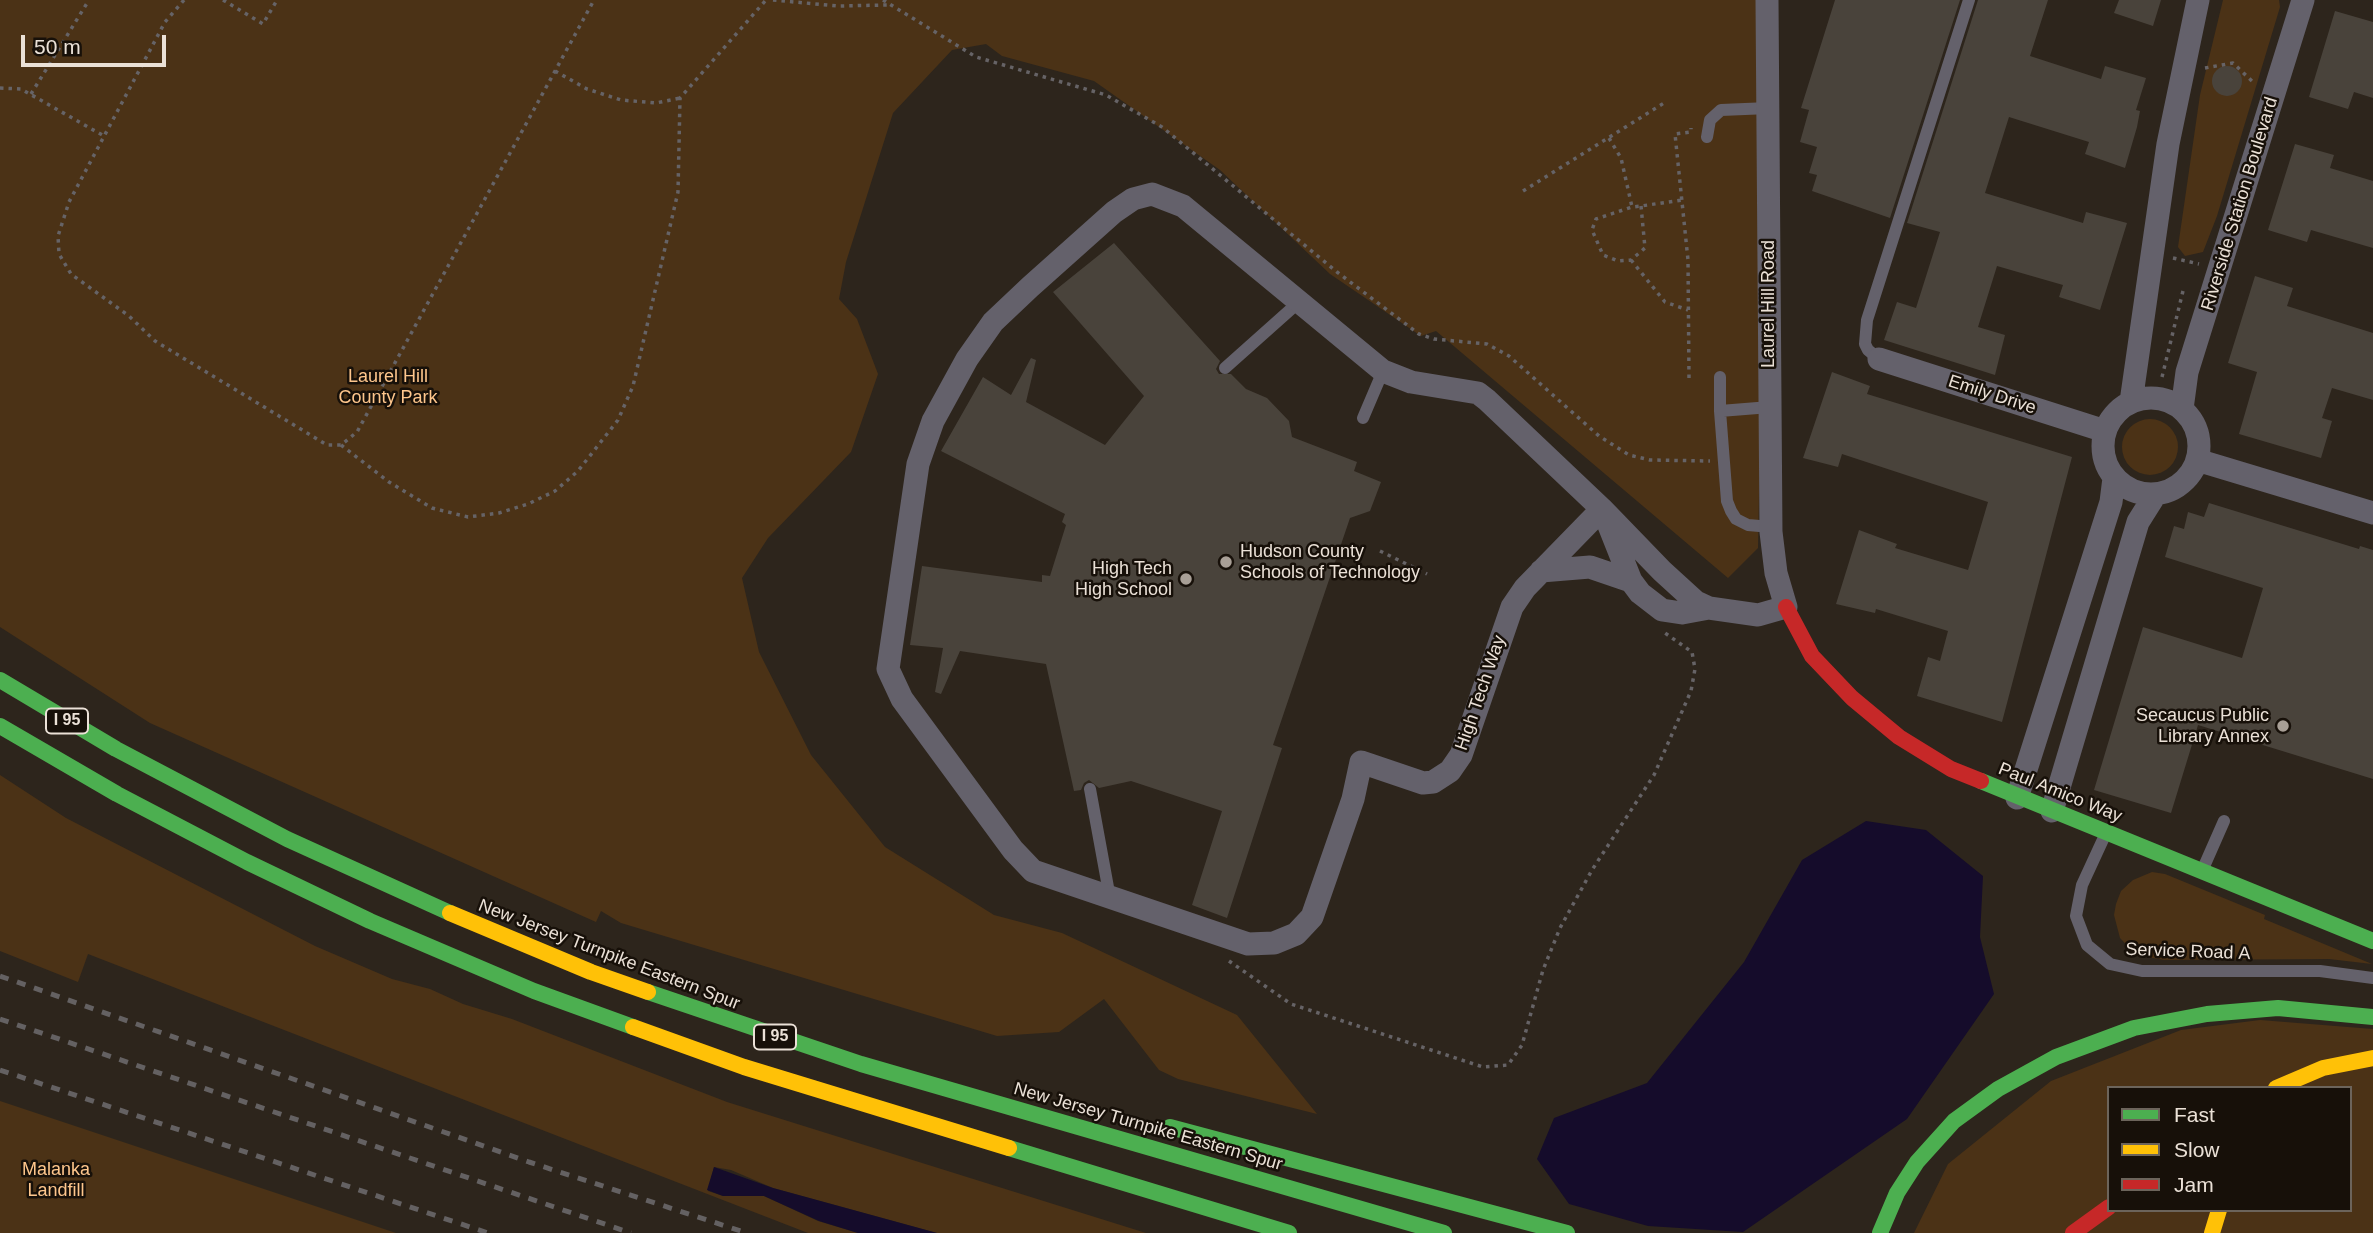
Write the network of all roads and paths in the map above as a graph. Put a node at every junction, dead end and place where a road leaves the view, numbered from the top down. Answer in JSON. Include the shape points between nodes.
{"nodes":[{"id":1,"x":89,"y":0,"type":"edge"},
{"id":2,"x":184,"y":0,"type":"edge"},
{"id":3,"x":223,"y":0,"type":"edge"},
{"id":4,"x":276,"y":0,"type":"edge"},
{"id":5,"x":594,"y":0,"type":"edge"},
{"id":6,"x":766,"y":0,"type":"edge"},
{"id":7,"x":773,"y":0,"type":"edge"},
{"id":8,"x":883,"y":0,"type":"edge"},
{"id":9,"x":1767,"y":0,"type":"edge"},
{"id":10,"x":1969,"y":0,"type":"edge"},
{"id":11,"x":2198,"y":0,"type":"edge"},
{"id":12,"x":2303,"y":0,"type":"edge"},
{"id":13,"x":888,"y":5,"type":"junction"},
{"id":14,"x":2200,"y":68,"type":"dead end"},
{"id":15,"x":555,"y":71,"type":"junction"},
{"id":16,"x":0,"y":88,"type":"edge"},
{"id":17,"x":2261,"y":88,"type":"dead end"},
{"id":18,"x":31,"y":94,"type":"junction"},
{"id":19,"x":680,"y":98,"type":"junction"},
{"id":20,"x":1664,"y":103,"type":"dead end"},
{"id":21,"x":1769,"y":108,"type":"junction"},
{"id":22,"x":1693,"y":121,"type":"dead end"},
{"id":23,"x":104,"y":136,"type":"junction"},
{"id":24,"x":1707,"y":137,"type":"dead end"},
{"id":25,"x":1609,"y":138,"type":"junction"},
{"id":26,"x":1523,"y":191,"type":"dead end"},
{"id":27,"x":1682,"y":200,"type":"junction"},
{"id":28,"x":1641,"y":206,"type":"junction"},
{"id":29,"x":1632,"y":207,"type":"junction"},
{"id":30,"x":2174,"y":258,"type":"dead end"},
{"id":31,"x":1631,"y":260,"type":"junction"},
{"id":32,"x":2202,"y":265,"type":"dead end"},
{"id":33,"x":2183,"y":291,"type":"dead end"},
{"id":34,"x":1299,"y":302,"type":"junction"},
{"id":35,"x":1689,"y":310,"type":"junction"},
{"id":36,"x":1879,"y":359,"type":"joint"},
{"id":37,"x":1225,"y":368,"type":"dead end"},
{"id":38,"x":1383,"y":371,"type":"junction"},
{"id":39,"x":2154,"y":376,"type":"dead end"},
{"id":40,"x":1689,"y":377,"type":"dead end"},
{"id":41,"x":1720,"y":377,"type":"dead end"},
{"id":42,"x":2162,"y":377,"type":"junction"},
{"id":43,"x":2170,"y":377,"type":"dead end"},
{"id":44,"x":2131,"y":402,"type":"junction"},
{"id":45,"x":1770,"y":407,"type":"junction"},
{"id":46,"x":2182,"y":409,"type":"junction"},
{"id":47,"x":1720,"y":411,"type":"junction"},
{"id":48,"x":1363,"y":418,"type":"dead end"},
{"id":49,"x":2105,"y":431,"type":"junction"},
{"id":50,"x":341,"y":445,"type":"junction"},
{"id":51,"x":1724,"y":460,"type":"junction"},
{"id":52,"x":2197,"y":460,"type":"junction"},
{"id":53,"x":2115,"y":478,"type":"junction"},
{"id":54,"x":2155,"y":495,"type":"junction"},
{"id":55,"x":1602,"y":509,"type":"junction"},
{"id":56,"x":2373,"y":513,"type":"edge"},
{"id":57,"x":1771,"y":527,"type":"junction"},
{"id":58,"x":1380,"y":551,"type":"dead end"},
{"id":59,"x":1541,"y":571,"type":"junction"},
{"id":60,"x":1427,"y":574,"type":"dead end"},
{"id":61,"x":1631,"y":581,"type":"junction"},
{"id":62,"x":1786,"y":607,"type":"junction"},
{"id":63,"x":1709,"y":608,"type":"junction"},
{"id":64,"x":1657,"y":627,"type":"dead end"},
{"id":65,"x":0,"y":680,"type":"edge"},
{"id":66,"x":0,"y":726,"type":"edge"},
{"id":67,"x":1390,"y":772,"type":"junction"},
{"id":68,"x":1090,"y":789,"type":"dead end"},
{"id":69,"x":2017,"y":798,"type":"junction"},
{"id":70,"x":1353,"y":799,"type":"junction"},
{"id":71,"x":2052,"y":811,"type":"junction"},
{"id":72,"x":2224,"y":821,"type":"dead end"},
{"id":73,"x":2106,"y":833,"type":"junction"},
{"id":74,"x":2202,"y":871,"type":"junction"},
{"id":75,"x":1110,"y":898,"type":"junction"},
{"id":76,"x":1229,"y":937,"type":"junction"},
{"id":77,"x":2373,"y":941,"type":"edge"},
{"id":78,"x":2373,"y":978,"type":"edge"},
{"id":79,"x":2373,"y":1017,"type":"edge"},
{"id":80,"x":2373,"y":1058,"type":"edge"},
{"id":81,"x":908,"y":1077,"type":"junction"},
{"id":82,"x":2281,"y":1086,"type":"edge"},
{"id":83,"x":1016,"y":1092,"type":"dead end"},
{"id":84,"x":1160,"y":1124,"type":"dead end"},
{"id":85,"x":2107,"y":1208,"type":"edge"},
{"id":86,"x":2217,"y":1212,"type":"edge"},
{"id":87,"x":1289,"y":1233,"type":"edge"},
{"id":88,"x":1444,"y":1233,"type":"edge"},
{"id":89,"x":1567,"y":1233,"type":"edge"},
{"id":90,"x":1880,"y":1233,"type":"edge"},
{"id":91,"x":2073,"y":1233,"type":"edge"},
{"id":92,"x":2212,"y":1233,"type":"edge"}],
"edges":[{"from":1,"to":18,"type":"path"},
{"from":2,"to":23,"type":"path","via":[[165,22]]},
{"from":3,"to":4,"type":"path","via":[[263,24]]},
{"from":5,"to":15,"type":"path"},
{"from":6,"to":19,"type":"path"},
{"from":7,"to":13,"type":"path"},
{"from":8,"to":13,"type":"path"},
{"from":9,"to":21,"type":"street","name":"Laurel Hill Road"},
{"from":10,"to":36,"type":"lane","via":[[1865,329],[1868,350]]},
{"from":11,"to":44,"type":"street","via":[[2170,131]]},
{"from":12,"to":46,"type":"street","name":"Riverside Station Boulevard","via":[[2187,372]]},
{"from":13,"to":51,"type":"path","via":[[976,57],[1106,95],[1162,127],[1419,334],[1487,344],[1509,356],[1599,436],[1629,455],[1650,460]]},
{"from":14,"to":17,"type":"path","via":[[2233,63]]},
{"from":15,"to":19,"type":"path","via":[[587,89],[621,100],[656,103]]},
{"from":15,"to":50,"type":"path","via":[[357,432]]},
{"from":16,"to":18,"type":"path"},
{"from":18,"to":23,"type":"path"},
{"from":19,"to":50,"type":"path","via":[[678,192],[633,386],[618,420],[578,471],[555,491],[528,504],[468,517],[432,508]]},
{"from":20,"to":25,"type":"path"},
{"from":21,"to":24,"type":"lane","via":[[1721,110],[1710,121]]},
{"from":21,"to":45,"type":"street","name":"Laurel Hill Road"},
{"from":22,"to":27,"type":"path","via":[[1691,132],[1675,134]]},
{"from":23,"to":50,"type":"path","via":[[69,202],[58,236],[59,254],[71,274],[155,341],[327,444]]},
{"from":25,"to":26,"type":"path"},
{"from":25,"to":29,"type":"path","via":[[1623,166]]},
{"from":27,"to":28,"type":"path"},
{"from":27,"to":35,"type":"path"},
{"from":28,"to":29,"type":"path"},
{"from":28,"to":31,"type":"path","via":[[1647,243]]},
{"from":29,"to":31,"type":"path","via":[[1597,219],[1592,230],[1603,255]]},
{"from":30,"to":32,"type":"path"},
{"from":31,"to":35,"type":"path","via":[[1665,302]]},
{"from":33,"to":42,"type":"path"},
{"from":34,"to":37,"type":"lane"},
{"from":34,"to":38,"type":"street"},
{"from":34,"to":75,"type":"street","via":[[1183,206],[1163,196],[1143,195],[1114,212],[993,322],[967,359],[925,443],[887,657],[891,679],[1022,861],[1045,877]]},
{"from":35,"to":40,"type":"path"},
{"from":36,"to":49,"type":"street","name":"Emily Drive"},
{"from":38,"to":48,"type":"lane"},
{"from":38,"to":55,"type":"street","via":[[1411,382],[1478,393]]},
{"from":39,"to":42,"type":"path"},
{"from":41,"to":47,"type":"lane"},
{"from":42,"to":43,"type":"path"},
{"from":44,"to":46,"type":"street","via":[[2150,397]]},
{"from":44,"to":49,"type":"street","via":[[2115,414]]},
{"from":45,"to":47,"type":"lane"},
{"from":45,"to":57,"type":"street","name":"Laurel Hill Road"},
{"from":46,"to":52,"type":"street","via":[[2197,431]]},
{"from":47,"to":51,"type":"lane"},
{"from":49,"to":53,"type":"street","via":[[2103,451]]},
{"from":51,"to":57,"type":"lane","via":[[1727,500],[1736,519]]},
{"from":52,"to":54,"type":"street","via":[[2183,482]]},
{"from":52,"to":56,"type":"street"},
{"from":53,"to":54,"type":"street","via":[[2134,491]]},
{"from":53,"to":69,"type":"street"},
{"from":54,"to":71,"type":"street","via":[[2138,522]]},
{"from":55,"to":59,"type":"street","name":"High Tech Way"},
{"from":55,"to":61,"type":"street"},
{"from":55,"to":63,"type":"street","via":[[1676,585]]},
{"from":57,"to":62,"type":"street","name":"Laurel Hill Road","via":[[1776,573]]},
{"from":58,"to":60,"type":"path"},
{"from":59,"to":61,"type":"street","via":[[1590,567]]},
{"from":59,"to":67,"type":"street","name":"High Tech Way","via":[[1507,618],[1456,764],[1433,782]]},
{"from":61,"to":63,"type":"street","via":[[1649,601],[1668,612]]},
{"from":62,"to":63,"type":"street","via":[[1758,615]]},
{"from":62,"to":69,"type":"main road","name":"Paul Amico Way","via":[[1812,656],[1876,719],[1951,769]]},
{"from":64,"to":76,"type":"path","via":[[1692,652],[1691,691],[1654,775],[1560,928],[1522,1045],[1507,1065],[1483,1067],[1291,1004],[1221,957]]},
{"from":65,"to":81,"type":"main road","name":"New Jersey Turnpike Eastern Spur","number":"I 95","via":[[135,760],[307,848],[503,937],[680,1004]]},
{"from":66,"to":87,"type":"main road","number":"I 95","via":[[227,852],[493,975],[618,1024],[787,1081]]},
{"from":67,"to":70,"type":"street"},
{"from":67,"to":70,"type":"street","name":"High Tech Way","via":[[1361,762]]},
{"from":68,"to":75,"type":"lane"},
{"from":69,"to":71,"type":"main road","name":"Paul Amico Way"},
{"from":70,"to":76,"type":"street","via":[[1306,926],[1274,943],[1248,944]]},
{"from":71,"to":73,"type":"main road","name":"Paul Amico Way"},
{"from":72,"to":74,"type":"lane"},
{"from":73,"to":74,"type":"main road","name":"Paul Amico Way"},
{"from":73,"to":78,"type":"lane","name":"Service Road A","via":[[2082,885],[2076,916],[2087,944],[2110,964],[2143,971],[2329,971]]},
{"from":74,"to":77,"type":"main road","name":"Paul Amico Way"},
{"from":75,"to":76,"type":"street"},
{"from":79,"to":90,"type":"main road","via":[[2278,1008],[2182,1017],[2075,1049],[1998,1089],[1954,1121],[1927,1149],[1897,1193]]},
{"from":80,"to":82,"type":"main road","via":[[2323,1068]]},
{"from":81,"to":83,"type":"main road"},
{"from":81,"to":88,"type":"main road","name":"New Jersey Turnpike Eastern Spur","number":"I 95"},
{"from":84,"to":89,"type":"main road"},
{"from":85,"to":91,"type":"main road"},
{"from":86,"to":92,"type":"main road"}]}
